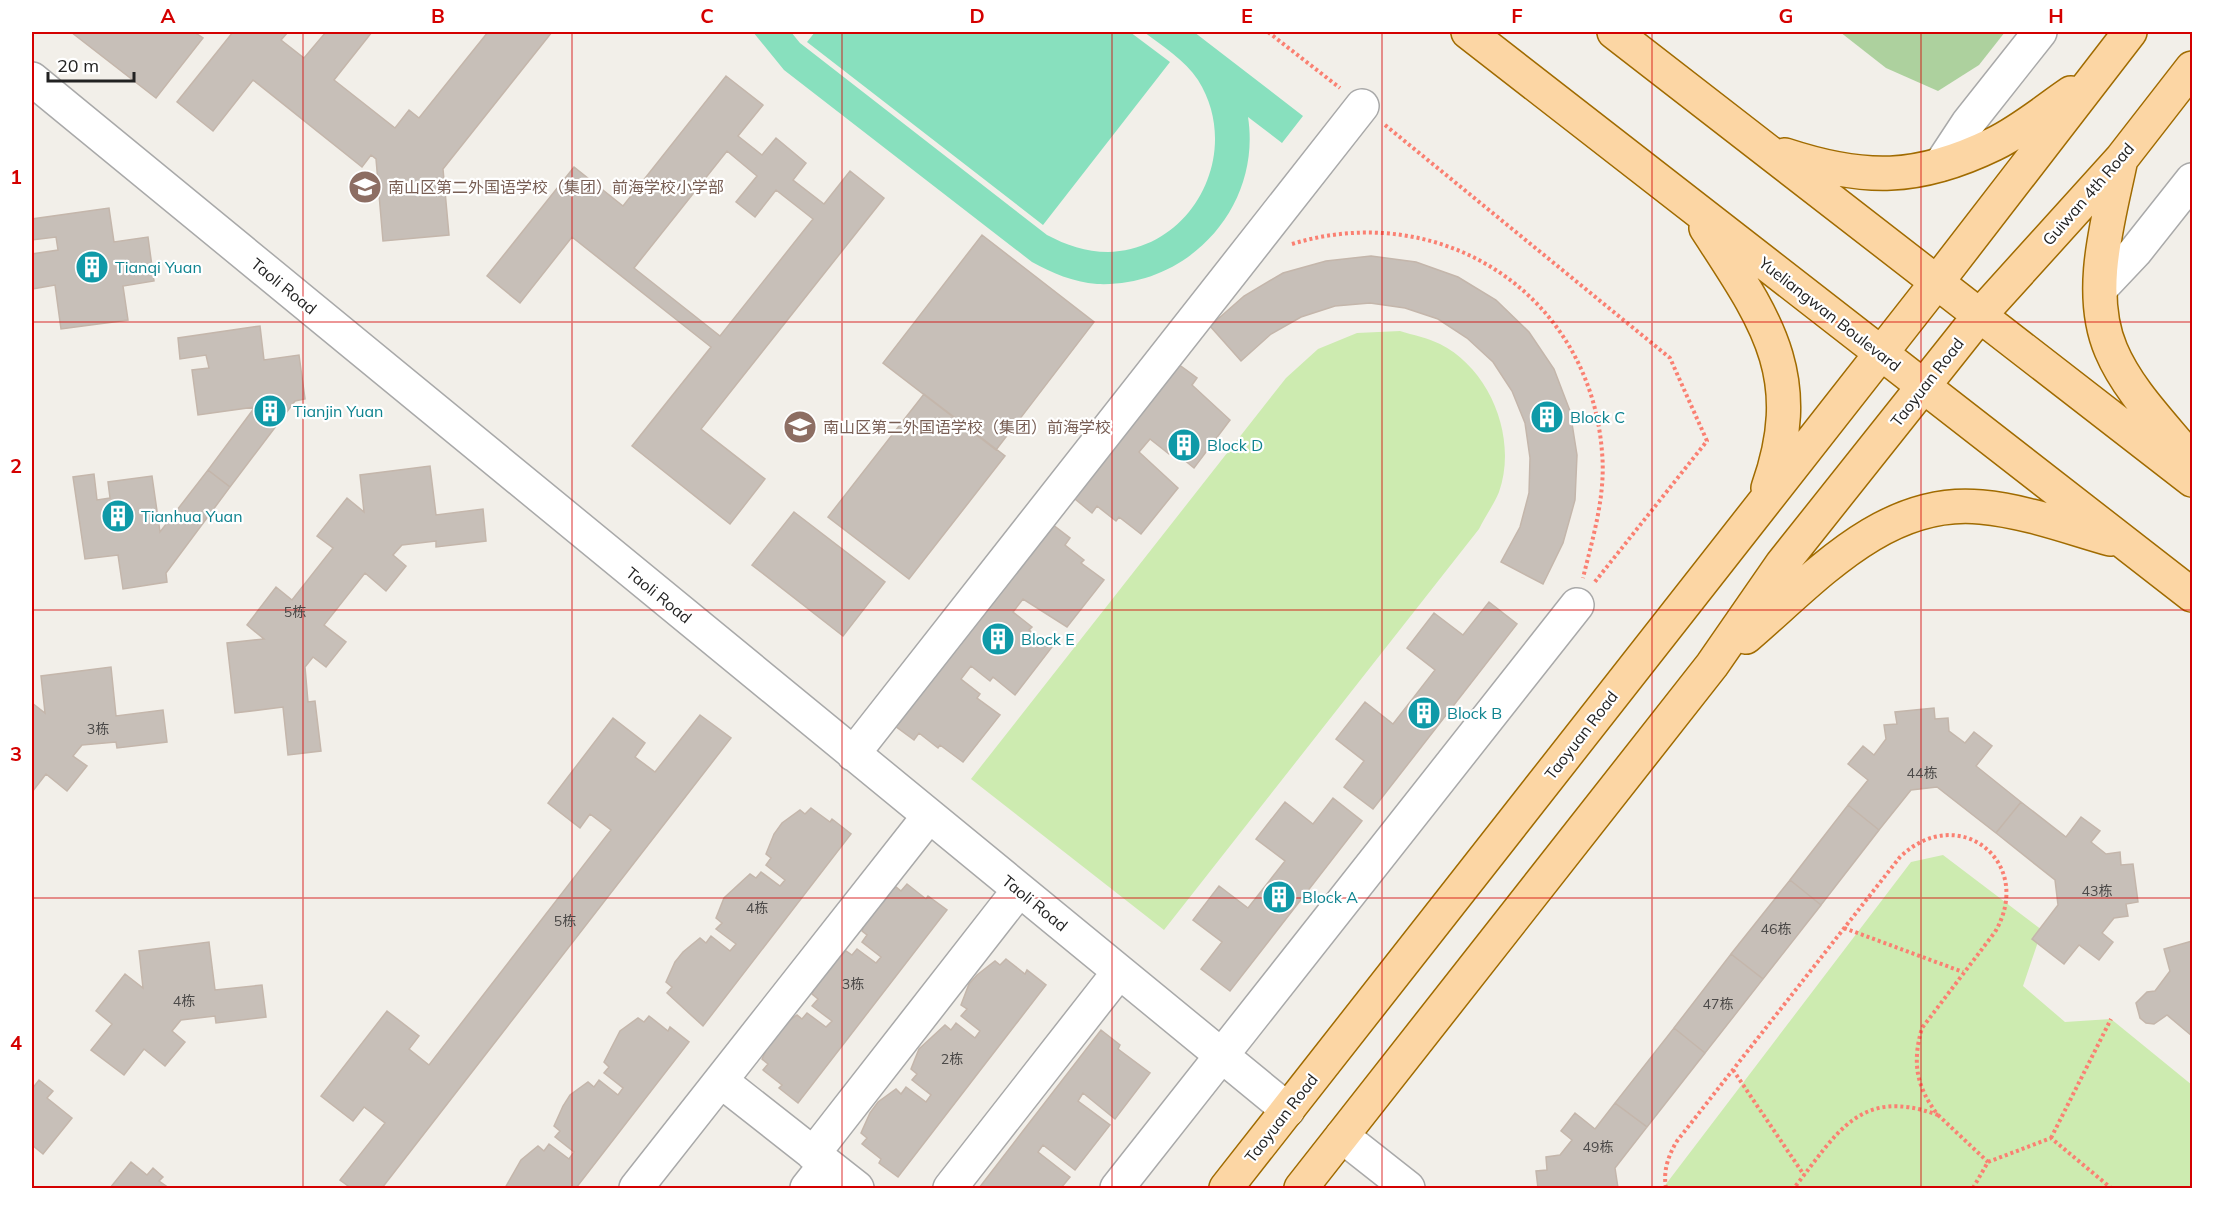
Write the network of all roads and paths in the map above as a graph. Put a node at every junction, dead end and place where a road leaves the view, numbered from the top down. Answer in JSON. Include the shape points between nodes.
{"nodes":[{"id":1,"x":1268,"y":32,"type":"edge"},
{"id":2,"x":1468,"y":32,"type":"edge"},
{"id":3,"x":1614,"y":32,"type":"edge"},
{"id":4,"x":2040,"y":32,"type":"edge"},
{"id":5,"x":2130,"y":32,"type":"edge"},
{"id":6,"x":2193,"y":68,"type":"edge"},
{"id":7,"x":2094,"y":77,"type":"junction"},
{"id":8,"x":32,"y":79,"type":"edge"},
{"id":9,"x":1362,"y":106,"type":"junction"},
{"id":10,"x":1767,"y":150,"type":"junction"},
{"id":11,"x":2122,"y":158,"type":"junction"},
{"id":12,"x":1941,"y":165,"type":"junction"},
{"id":13,"x":2193,"y":180,"type":"edge"},
{"id":14,"x":1693,"y":206,"type":"junction"},
{"id":15,"x":1283,"y":247,"type":"dead end"},
{"id":16,"x":1937,"y":282,"type":"junction"},
{"id":17,"x":2101,"y":288,"type":"junction"},
{"id":18,"x":1980,"y":315,"type":"junction"},
{"id":19,"x":1881,"y":354,"type":"junction"},
{"id":20,"x":1923,"y":387,"type":"junction"},
{"id":21,"x":2193,"y":461,"type":"edge"},
{"id":22,"x":2193,"y":480,"type":"edge"},
{"id":23,"x":1763,"y":503,"type":"junction"},
{"id":24,"x":2127,"y":543,"type":"junction"},
{"id":25,"x":2193,"y":595,"type":"edge"},
{"id":26,"x":1577,"y":605,"type":"junction"},
{"id":27,"x":1712,"y":665,"type":"junction"},
{"id":28,"x":854,"y":754,"type":"junction"},
{"id":29,"x":929,"y":816,"type":"junction"},
{"id":30,"x":1019,"y":890,"type":"junction"},
{"id":31,"x":1844,"y":928,"type":"junction"},
{"id":32,"x":1119,"y":972,"type":"junction"},
{"id":33,"x":1964,"y":972,"type":"junction"},
{"id":34,"x":2111,"y":1019,"type":"dead end"},
{"id":35,"x":1221,"y":1056,"type":"junction"},
{"id":36,"x":1733,"y":1070,"type":"junction"},
{"id":37,"x":721,"y":1081,"type":"junction"},
{"id":38,"x":1288,"y":1110,"type":"junction"},
{"id":39,"x":1938,"y":1115,"type":"junction"},
{"id":40,"x":1342,"y":1136,"type":"junction"},
{"id":41,"x":2051,"y":1138,"type":"junction"},
{"id":42,"x":1988,"y":1162,"type":"junction"},
{"id":43,"x":815,"y":1169,"type":"edge"},
{"id":44,"x":1804,"y":1175,"type":"junction"},
{"id":45,"x":636,"y":1188,"type":"edge"},
{"id":46,"x":856,"y":1188,"type":"edge"},
{"id":47,"x":950,"y":1188,"type":"edge"},
{"id":48,"x":1117,"y":1188,"type":"edge"},
{"id":49,"x":1226,"y":1188,"type":"edge"},
{"id":50,"x":1300,"y":1188,"type":"edge"},
{"id":51,"x":1408,"y":1188,"type":"edge"},
{"id":52,"x":1666,"y":1188,"type":"edge"},
{"id":53,"x":1794,"y":1188,"type":"edge"},
{"id":54,"x":1973,"y":1188,"type":"edge"},
{"id":55,"x":2111,"y":1188,"type":"edge"}],
"edges":[{"from":1,"to":9,"type":"path"},
{"from":2,"to":14,"type":"main road","name":"Yueliangwan Boulevard"},
{"from":3,"to":10,"type":"main road"},
{"from":4,"to":12,"type":"street","via":[[1968,123]]},
{"from":5,"to":7,"type":"main road"},
{"from":6,"to":11,"type":"main road","name":"Guiwan 4th Road"},
{"from":7,"to":12,"type":"main road","via":[[1996,144]]},
{"from":7,"to":16,"type":"main road"},
{"from":8,"to":28,"type":"street","name":"Taoli Road"},
{"from":9,"to":26,"type":"path","via":[[1671,357],[1707,441]]},
{"from":9,"to":28,"type":"street"},
{"from":10,"to":12,"type":"main road","via":[[1857,173],[1898,175]]},
{"from":10,"to":16,"type":"main road"},
{"from":11,"to":17,"type":"main road","via":[[2106,236]]},
{"from":11,"to":18,"type":"main road","name":"Guiwan 4th Road"},
{"from":13,"to":17,"type":"street"},
{"from":14,"to":19,"type":"main road","name":"Yueliangwan Boulevard"},
{"from":14,"to":23,"type":"main road","via":[[1757,307],[1778,358],[1783,387],[1782,435],[1778,462]]},
{"from":15,"to":26,"type":"path","via":[[1322,235],[1372,231],[1422,237],[1469,254],[1495,269],[1548,315],[1580,366],[1594,404],[1603,453],[1600,504]]},
{"from":16,"to":18,"type":"main road"},
{"from":16,"to":19,"type":"main road","name":"Taoyuan Road"},
{"from":17,"to":21,"type":"main road","via":[[2111,351],[2134,388]]},
{"from":18,"to":20,"type":"main road","name":"Taoyuan Road"},
{"from":18,"to":22,"type":"main road"},
{"from":19,"to":20,"type":"main road","name":"Yueliangwan Boulevard"},
{"from":19,"to":23,"type":"main road","name":"Taoyuan Road"},
{"from":20,"to":24,"type":"main road","name":"Yueliangwan Boulevard"},
{"from":20,"to":27,"type":"main road","name":"Taoyuan Road","via":[[1782,564]]},
{"from":23,"to":38,"type":"main road","name":"Taoyuan Road"},
{"from":24,"to":25,"type":"main road","name":"Yueliangwan Boulevard"},
{"from":24,"to":27,"type":"main road","via":[[2022,514],[1980,507],[1909,514],[1879,528],[1845,553]]},
{"from":26,"to":35,"type":"street"},
{"from":27,"to":40,"type":"main road","name":"Taoyuan Road"},
{"from":28,"to":29,"type":"street","name":"Taoli Road"},
{"from":29,"to":30,"type":"street","name":"Taoli Road"},
{"from":29,"to":37,"type":"street"},
{"from":30,"to":32,"type":"street","name":"Taoli Road"},
{"from":30,"to":43,"type":"street"},
{"from":31,"to":33,"type":"path"},
{"from":31,"to":33,"type":"path","via":[[1912,846],[1941,834],[1971,838],[1996,858],[2008,887],[2003,918]]},
{"from":31,"to":36,"type":"path"},
{"from":32,"to":35,"type":"street","name":"Taoli Road"},
{"from":32,"to":47,"type":"street"},
{"from":33,"to":39,"type":"path","via":[[1932,1012],[1916,1046],[1918,1083]]},
{"from":34,"to":41,"type":"path"},
{"from":35,"to":38,"type":"street","name":"Taoli Road"},
{"from":35,"to":48,"type":"street"},
{"from":36,"to":44,"type":"path"},
{"from":36,"to":52,"type":"path","via":[[1669,1155]]},
{"from":37,"to":43,"type":"street"},
{"from":37,"to":45,"type":"street"},
{"from":38,"to":49,"type":"main road","name":"Taoyuan Road"},
{"from":39,"to":42,"type":"path"},
{"from":39,"to":44,"type":"path","via":[[1902,1105],[1865,1112],[1849,1121]]},
{"from":40,"to":50,"type":"main road","name":"Taoyuan Road"},
{"from":40,"to":51,"type":"street"},
{"from":41,"to":42,"type":"path"},
{"from":41,"to":55,"type":"path"},
{"from":42,"to":54,"type":"path"},
{"from":43,"to":46,"type":"street"},
{"from":44,"to":53,"type":"path"}]}
